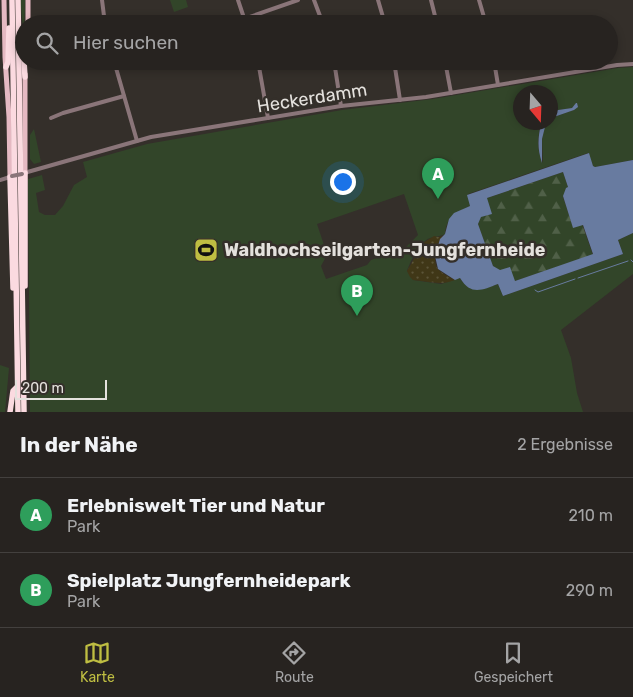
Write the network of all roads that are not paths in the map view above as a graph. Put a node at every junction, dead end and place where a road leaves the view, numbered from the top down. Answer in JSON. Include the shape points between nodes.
{"nodes":[{"id":1,"x":4,"y":0,"type":"edge"},
{"id":2,"x":12,"y":0,"type":"edge"},
{"id":3,"x":18,"y":0,"type":"edge"},
{"id":4,"x":28,"y":0,"type":"edge"},
{"id":5,"x":102,"y":0,"type":"edge"},
{"id":6,"x":238,"y":0,"type":"edge"},
{"id":7,"x":298,"y":0,"type":"edge"},
{"id":8,"x":314,"y":0,"type":"edge"},
{"id":9,"x":378,"y":0,"type":"edge"},
{"id":10,"x":430,"y":0,"type":"edge"},
{"id":11,"x":479,"y":0,"type":"edge"},
{"id":12,"x":19,"y":15,"type":"edge"},
{"id":13,"x":28,"y":15,"type":"edge"},
{"id":14,"x":104,"y":15,"type":"edge"},
{"id":15,"x":243,"y":15,"type":"edge"},
{"id":16,"x":262,"y":15,"type":"edge"},
{"id":17,"x":320,"y":15,"type":"edge"},
{"id":18,"x":383,"y":15,"type":"edge"},
{"id":19,"x":434,"y":15,"type":"edge"},
{"id":20,"x":483,"y":15,"type":"edge"},
{"id":21,"x":12,"y":22,"type":"junction"},
{"id":22,"x":633,"y":64,"type":"edge"},
{"id":23,"x":618,"y":65,"type":"edge"},
{"id":24,"x":6,"y":67,"type":"junction"},
{"id":25,"x":20,"y":70,"type":"edge"},
{"id":26,"x":25,"y":70,"type":"edge"},
{"id":27,"x":117,"y":70,"type":"edge"},
{"id":28,"x":260,"y":70,"type":"edge"},
{"id":29,"x":335,"y":70,"type":"edge"},
{"id":30,"x":395,"y":70,"type":"edge"},
{"id":31,"x":447,"y":70,"type":"edge"},
{"id":32,"x":496,"y":70,"type":"edge"},
{"id":33,"x":587,"y":70,"type":"edge"},
{"id":34,"x":25,"y":77,"type":"joint"},
{"id":35,"x":498,"y":85,"type":"junction"},
{"id":36,"x":451,"y":93,"type":"junction"},
{"id":37,"x":124,"y":96,"type":"junction"},
{"id":38,"x":400,"y":100,"type":"junction"},
{"id":39,"x":340,"y":106,"type":"junction"},
{"id":40,"x":51,"y":118,"type":"dead end"},
{"id":41,"x":268,"y":118,"type":"junction"},
{"id":42,"x":137,"y":141,"type":"junction"},
{"id":43,"x":23,"y":173,"type":"junction"},
{"id":44,"x":11,"y":177,"type":"junction"},
{"id":45,"x":0,"y":180,"type":"edge"},
{"id":46,"x":16,"y":294,"type":"junction"},
{"id":47,"x":22,"y":303,"type":"junction"},
{"id":48,"x":17,"y":388,"type":"junction"},
{"id":49,"x":10,"y":412,"type":"edge"},
{"id":50,"x":18,"y":412,"type":"edge"},
{"id":51,"x":25,"y":412,"type":"edge"}],
"edges":[{"from":1,"to":24,"type":"main road"},
{"from":2,"to":21,"type":"highway"},
{"from":3,"to":12,"type":"highway"},
{"from":4,"to":13,"type":"main road"},
{"from":5,"to":14,"type":"street"},
{"from":6,"to":15,"type":"street"},
{"from":7,"to":16,"type":"street"},
{"from":8,"to":17,"type":"street"},
{"from":9,"to":18,"type":"street"},
{"from":10,"to":19,"type":"street"},
{"from":11,"to":20,"type":"street"},
{"from":21,"to":24,"type":"highway"},
{"from":21,"to":46,"type":"highway"},
{"from":22,"to":23,"type":"street","name":"Heckerdamm"},
{"from":24,"to":44,"type":"main road"},
{"from":25,"to":47,"type":"highway"},
{"from":26,"to":34,"type":"highway"},
{"from":27,"to":37,"type":"street"},
{"from":28,"to":41,"type":"street"},
{"from":29,"to":39,"type":"street"},
{"from":30,"to":38,"type":"street"},
{"from":31,"to":36,"type":"street"},
{"from":32,"to":35,"type":"street"},
{"from":33,"to":35,"type":"street","name":"Heckerdamm"},
{"from":34,"to":43,"type":"main road"},
{"from":35,"to":36,"type":"street","name":"Heckerdamm"},
{"from":36,"to":38,"type":"street","name":"Heckerdamm"},
{"from":37,"to":40,"type":"street"},
{"from":37,"to":42,"type":"street"},
{"from":38,"to":39,"type":"street","name":"Heckerdamm"},
{"from":39,"to":41,"type":"street","name":"Heckerdamm"},
{"from":41,"to":42,"type":"street","name":"Heckerdamm"},
{"from":42,"to":43,"type":"street","name":"Heckerdamm"},
{"from":43,"to":44,"type":"street","name":"Heckerdamm","bridge":true},
{"from":43,"to":47,"type":"highway","via":[[26,275]]},
{"from":44,"to":45,"type":"street","name":"Heckerdamm"},
{"from":44,"to":46,"type":"highway","via":[[12,276]]},
{"from":46,"to":48,"type":"highway"},
{"from":47,"to":51,"type":"highway"},
{"from":48,"to":49,"type":"highway","via":[[12,391]]},
{"from":48,"to":50,"type":"highway"}]}
